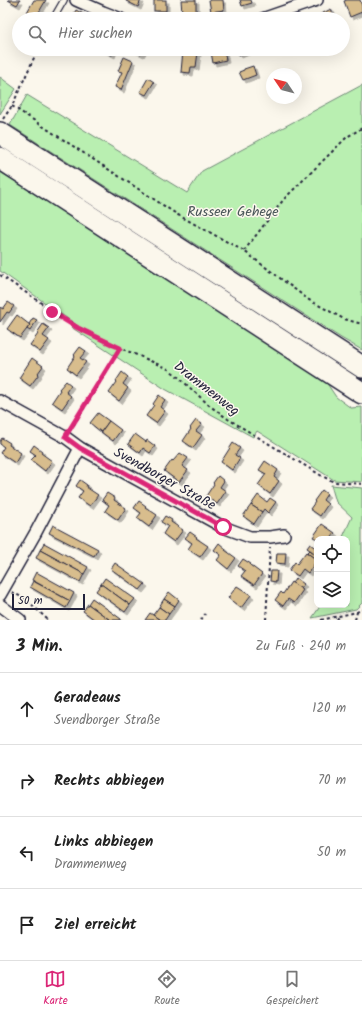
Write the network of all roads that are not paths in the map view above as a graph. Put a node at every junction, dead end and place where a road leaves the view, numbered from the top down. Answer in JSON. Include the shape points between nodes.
{"nodes":[{"id":1,"x":64,"y":0,"type":"edge"},
{"id":2,"x":76,"y":0,"type":"edge"},
{"id":3,"x":317,"y":0,"type":"edge"},
{"id":4,"x":57,"y":12,"type":"edge"},
{"id":5,"x":104,"y":12,"type":"edge"},
{"id":6,"x":282,"y":12,"type":"edge"},
{"id":7,"x":0,"y":133,"type":"edge"},
{"id":8,"x":0,"y":158,"type":"edge"},
{"id":9,"x":362,"y":367,"type":"edge"},
{"id":10,"x":362,"y":393,"type":"edge"},
{"id":11,"x":0,"y":400,"type":"edge"},
{"id":12,"x":80,"y":448,"type":"junction"},
{"id":13,"x":284,"y":535,"type":"dead end"},
{"id":14,"x":2,"y":591,"type":"edge"},
{"id":15,"x":0,"y":605,"type":"edge"},
{"id":16,"x":20,"y":620,"type":"edge"}],
"edges":[{"from":1,"to":4,"type":"lane"},
{"from":2,"to":5,"type":"street"},
{"from":3,"to":6,"type":"street"},
{"from":7,"to":9,"type":"highway"},
{"from":8,"to":10,"type":"highway"},
{"from":11,"to":12,"type":"street","name":"Svendborger Straße"},
{"from":12,"to":13,"type":"street","name":"Svendborger Straße","via":[[223,527],[250,537]]},
{"from":12,"to":14,"type":"street"},
{"from":15,"to":16,"type":"street"}]}
